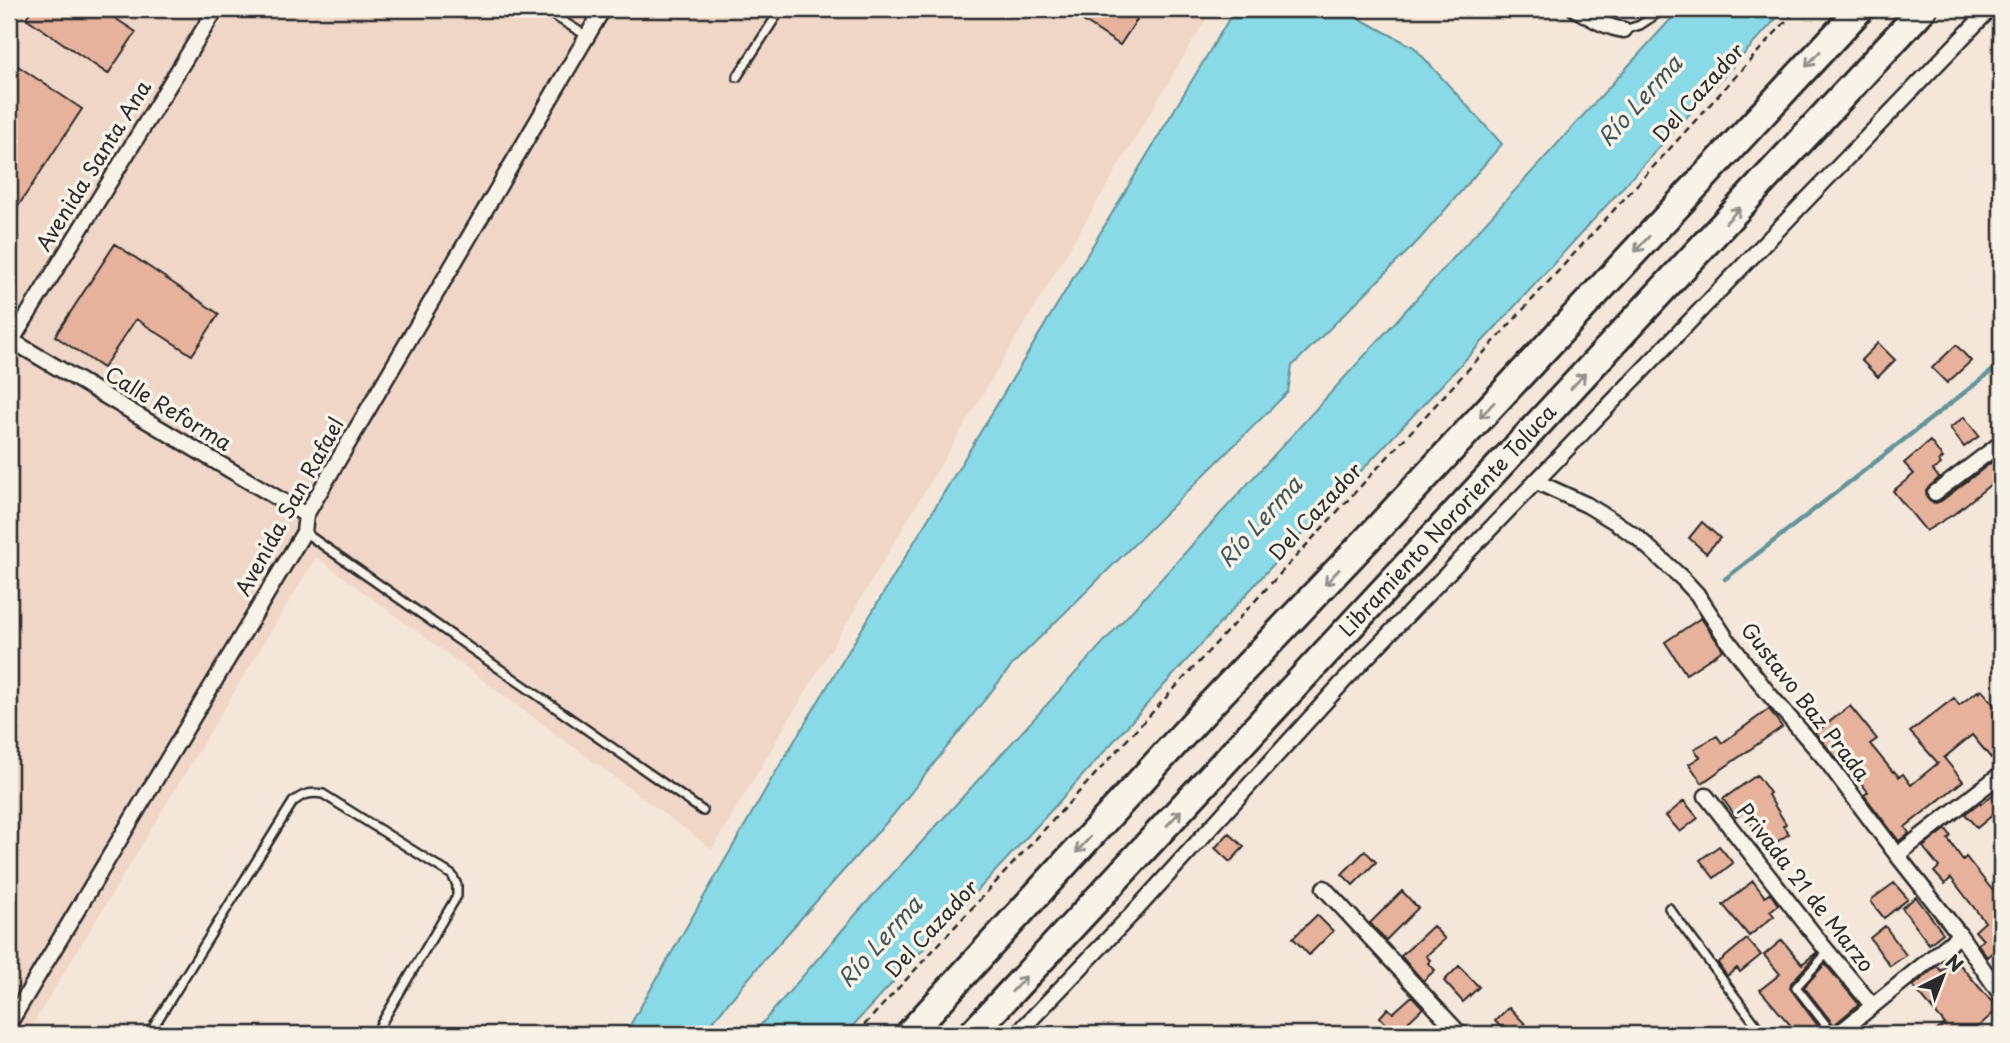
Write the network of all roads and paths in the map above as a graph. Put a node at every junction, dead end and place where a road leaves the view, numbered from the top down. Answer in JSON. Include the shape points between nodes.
{"nodes":[{"id":1,"x":216,"y":9,"type":"edge"},
{"id":2,"x":542,"y":9,"type":"edge"},
{"id":3,"x":603,"y":9,"type":"edge"},
{"id":4,"x":781,"y":9,"type":"edge"},
{"id":5,"x":1575,"y":9,"type":"edge"},
{"id":6,"x":1664,"y":9,"type":"edge"},
{"id":7,"x":1797,"y":9,"type":"edge"},
{"id":8,"x":1860,"y":9,"type":"edge"},
{"id":9,"x":1923,"y":9,"type":"edge"},
{"id":10,"x":1990,"y":9,"type":"edge"},
{"id":11,"x":1624,"y":30,"type":"joint"},
{"id":12,"x":587,"y":36,"type":"junction"},
{"id":13,"x":737,"y":77,"type":"dead end"},
{"id":14,"x":10,"y":342,"type":"edge"},
{"id":15,"x":2001,"y":443,"type":"edge"},
{"id":16,"x":1535,"y":481,"type":"junction"},
{"id":17,"x":1935,"y":493,"type":"dead end"},
{"id":18,"x":306,"y":515,"type":"junction"},
{"id":19,"x":304,"y":532,"type":"junction"},
{"id":20,"x":2001,"y":774,"type":"edge"},
{"id":21,"x":1706,"y":796,"type":"dead end"},
{"id":22,"x":703,"y":811,"type":"dead end"},
{"id":23,"x":1897,"y":855,"type":"junction"},
{"id":24,"x":1324,"y":888,"type":"dead end"},
{"id":25,"x":1669,"y":908,"type":"dead end"},
{"id":26,"x":1960,"y":935,"type":"junction"},
{"id":27,"x":1828,"y":952,"type":"junction"},
{"id":28,"x":2001,"y":995,"type":"edge"},
{"id":29,"x":1872,"y":1005,"type":"junction"},
{"id":30,"x":9,"y":1024,"type":"edge"},
{"id":31,"x":149,"y":1034,"type":"edge"},
{"id":32,"x":375,"y":1034,"type":"edge"},
{"id":33,"x":856,"y":1034,"type":"edge"},
{"id":34,"x":909,"y":1034,"type":"edge"},
{"id":35,"x":972,"y":1034,"type":"edge"},
{"id":36,"x":1017,"y":1034,"type":"edge"},
{"id":37,"x":1460,"y":1034,"type":"edge"},
{"id":38,"x":1763,"y":1034,"type":"edge"},
{"id":39,"x":1836,"y":1034,"type":"edge"}],
"edges":[{"from":1,"to":14,"type":"street","name":"Avenida Santa Ana"},
{"from":2,"to":12,"type":"lane"},
{"from":3,"to":12,"type":"street","name":"Avenida San Rafael"},
{"from":4,"to":13,"type":"lane"},
{"from":5,"to":11,"type":"street"},
{"from":6,"to":11,"type":"lane"},
{"from":7,"to":33,"type":"path","name":"Del Cazador"},
{"from":8,"to":34,"type":"highway","one_way":true},
{"from":35,"to":9,"type":"highway","name":"Libramiento Nororiente Toluca","one_way":true},
{"from":10,"to":16,"type":"street"},
{"from":12,"to":18,"type":"street","name":"Avenida San Rafael"},
{"from":14,"to":18,"type":"street","name":"Calle Reforma"},
{"from":15,"to":17,"type":"street"},
{"from":16,"to":23,"type":"street","name":"Gustavo Baz Prada","via":[[1615,522],[1684,579]]},
{"from":16,"to":36,"type":"street"},
{"from":18,"to":19,"type":"street","name":"Avenida San Rafael"},
{"from":19,"to":22,"type":"lane"},
{"from":19,"to":30,"type":"street","name":"Avenida San Rafael"},
{"from":20,"to":23,"type":"street"},
{"from":21,"to":27,"type":"street","name":"Privada 21 de Marzo"},
{"from":23,"to":26,"type":"street","name":"Gustavo Baz Prada"},
{"from":24,"to":37,"type":"street"},
{"from":25,"to":38,"type":"lane"},
{"from":26,"to":28,"type":"street","name":"Gustavo Baz Prada"},
{"from":26,"to":29,"type":"street"},
{"from":27,"to":29,"type":"street","name":"Privada 21 de Marzo"},
{"from":27,"to":39,"type":"lane","via":[[1796,986]]},
{"from":29,"to":39,"type":"street"},
{"from":31,"to":32,"type":"lane","via":[[293,802],[313,793],[323,794],[452,874],[457,885],[457,897]]}]}
